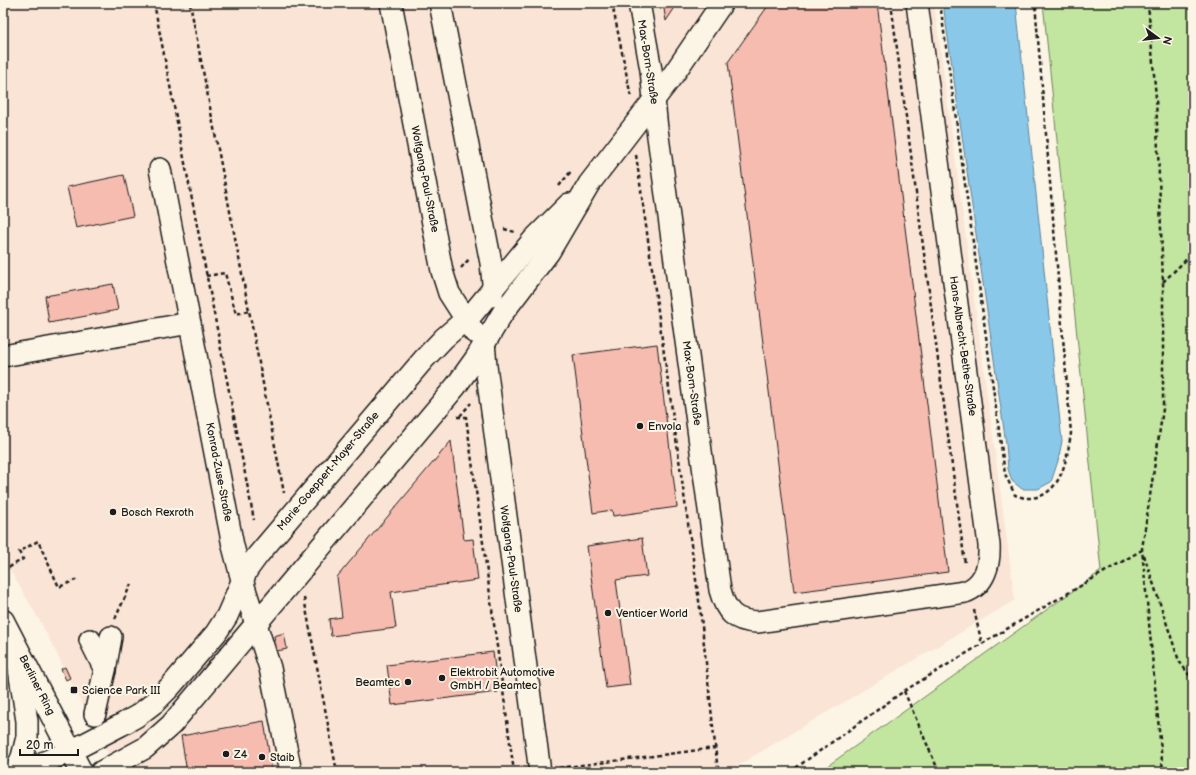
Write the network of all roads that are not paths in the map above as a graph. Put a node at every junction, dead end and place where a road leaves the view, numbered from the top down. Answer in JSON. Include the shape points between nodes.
{"nodes":[{"id":1,"x":391,"y":3,"type":"edge"},
{"id":2,"x":440,"y":3,"type":"edge"},
{"id":3,"x":639,"y":3,"type":"edge"},
{"id":4,"x":722,"y":3,"type":"edge"},
{"id":5,"x":917,"y":3,"type":"edge"},
{"id":6,"x":655,"y":99,"type":"junction"},
{"id":7,"x":160,"y":169,"type":"dead end"},
{"id":8,"x":589,"y":184,"type":"junction"},
{"id":9,"x":492,"y":291,"type":"junction"},
{"id":10,"x":466,"y":320,"type":"junction"},
{"id":11,"x":190,"y":323,"type":"junction"},
{"id":12,"x":483,"y":346,"type":"junction"},
{"id":13,"x":3,"y":356,"type":"edge"},
{"id":14,"x":242,"y":580,"type":"junction"},
{"id":15,"x":877,"y":605,"type":"joint"},
{"id":16,"x":3,"y":621,"type":"edge"},
{"id":17,"x":256,"y":624,"type":"junction"},
{"id":18,"x":112,"y":629,"type":"road end"},
{"id":19,"x":90,"y":640,"type":"dead end"},
{"id":20,"x":14,"y":641,"type":"junction"},
{"id":21,"x":104,"y":670,"type":"junction"},
{"id":22,"x":95,"y":714,"type":"dead end"},
{"id":23,"x":145,"y":748,"type":"junction"},
{"id":24,"x":71,"y":751,"type":"junction"},
{"id":25,"x":540,"y":771,"type":"edge"},
{"id":26,"x":15,"y":772,"type":"edge"},
{"id":27,"x":24,"y":772,"type":"edge"},
{"id":28,"x":81,"y":772,"type":"edge"},
{"id":29,"x":101,"y":772,"type":"edge"},
{"id":30,"x":131,"y":772,"type":"edge"},
{"id":31,"x":292,"y":772,"type":"edge"}],
"edges":[{"from":1,"to":10,"type":"street","name":"Wolfgang-Paul-Straße","via":[[446,285]]},
{"from":2,"to":9,"type":"street","name":"Wolfgang-Paul-Straße","via":[[491,263]]},
{"from":3,"to":6,"type":"street","name":"Max-Born-Straße"},
{"from":4,"to":6,"type":"street","name":"Marie-Goeppert-Mayer-Straße"},
{"from":5,"to":15,"type":"street","name":"Hans-Albrecht-Bethe-Straße","via":[[989,560],[982,579],[970,590]]},
{"from":6,"to":8,"type":"street","name":"Marie-Goeppert-Mayer-Straße"},
{"from":6,"to":15,"type":"street","name":"Max-Born-Straße","via":[[716,563],[724,603],[730,613],[739,619],[757,622]]},
{"from":7,"to":11,"type":"street","name":"Konrad-Zuse-Straße"},
{"from":8,"to":9,"type":"street","name":"Marie-Goeppert-Mayer-Straße","via":[[534,239]]},
{"from":8,"to":12,"type":"street","name":"Marie-Goeppert-Mayer-Straße","via":[[550,252],[512,299]]},
{"from":9,"to":10,"type":"street","name":"Marie-Goeppert-Mayer-Straße"},
{"from":9,"to":12,"type":"street","name":"Wolfgang-Paul-Straße"},
{"from":10,"to":12,"type":"street","name":"Wolfgang-Paul-Straße"},
{"from":10,"to":14,"type":"street","name":"Marie-Goeppert-Mayer-Straße","via":[[424,359],[258,554]]},
{"from":11,"to":13,"type":"street"},
{"from":11,"to":14,"type":"street","name":"Konrad-Zuse-Straße","via":[[233,546]]},
{"from":12,"to":17,"type":"street","name":"Marie-Goeppert-Mayer-Straße","via":[[456,386]]},
{"from":12,"to":25,"type":"street","name":"Wolfgang-Paul-Straße"},
{"from":14,"to":17,"type":"street","name":"Konrad-Zuse-Straße"},
{"from":14,"to":24,"type":"street","name":"Marie-Goeppert-Mayer-Straße","via":[[227,616],[216,633],[162,694],[129,721]]},
{"from":16,"to":20,"type":"main road","name":"Berliner Ring"},
{"from":17,"to":23,"type":"street","name":"Marie-Goeppert-Mayer-Straße","via":[[175,721]]},
{"from":17,"to":31,"type":"street","name":"Konrad-Zuse-Straße","via":[[270,668]]},
{"from":18,"to":21,"type":"street"},
{"from":19,"to":21,"type":"street"},
{"from":20,"to":24,"type":"main road","name":"Berliner Ring"},
{"from":20,"to":26,"type":"street","via":[[27,729],[26,745]]},
{"from":21,"to":22,"type":"street"},
{"from":23,"to":29,"type":"street","name":"Marie-Goeppert-Mayer-Straße"},
{"from":23,"to":30,"type":"street"},
{"from":24,"to":27,"type":"street","name":"Marie-Goeppert-Mayer-Straße"},
{"from":24,"to":28,"type":"main road","name":"Berliner Ring"}]}
